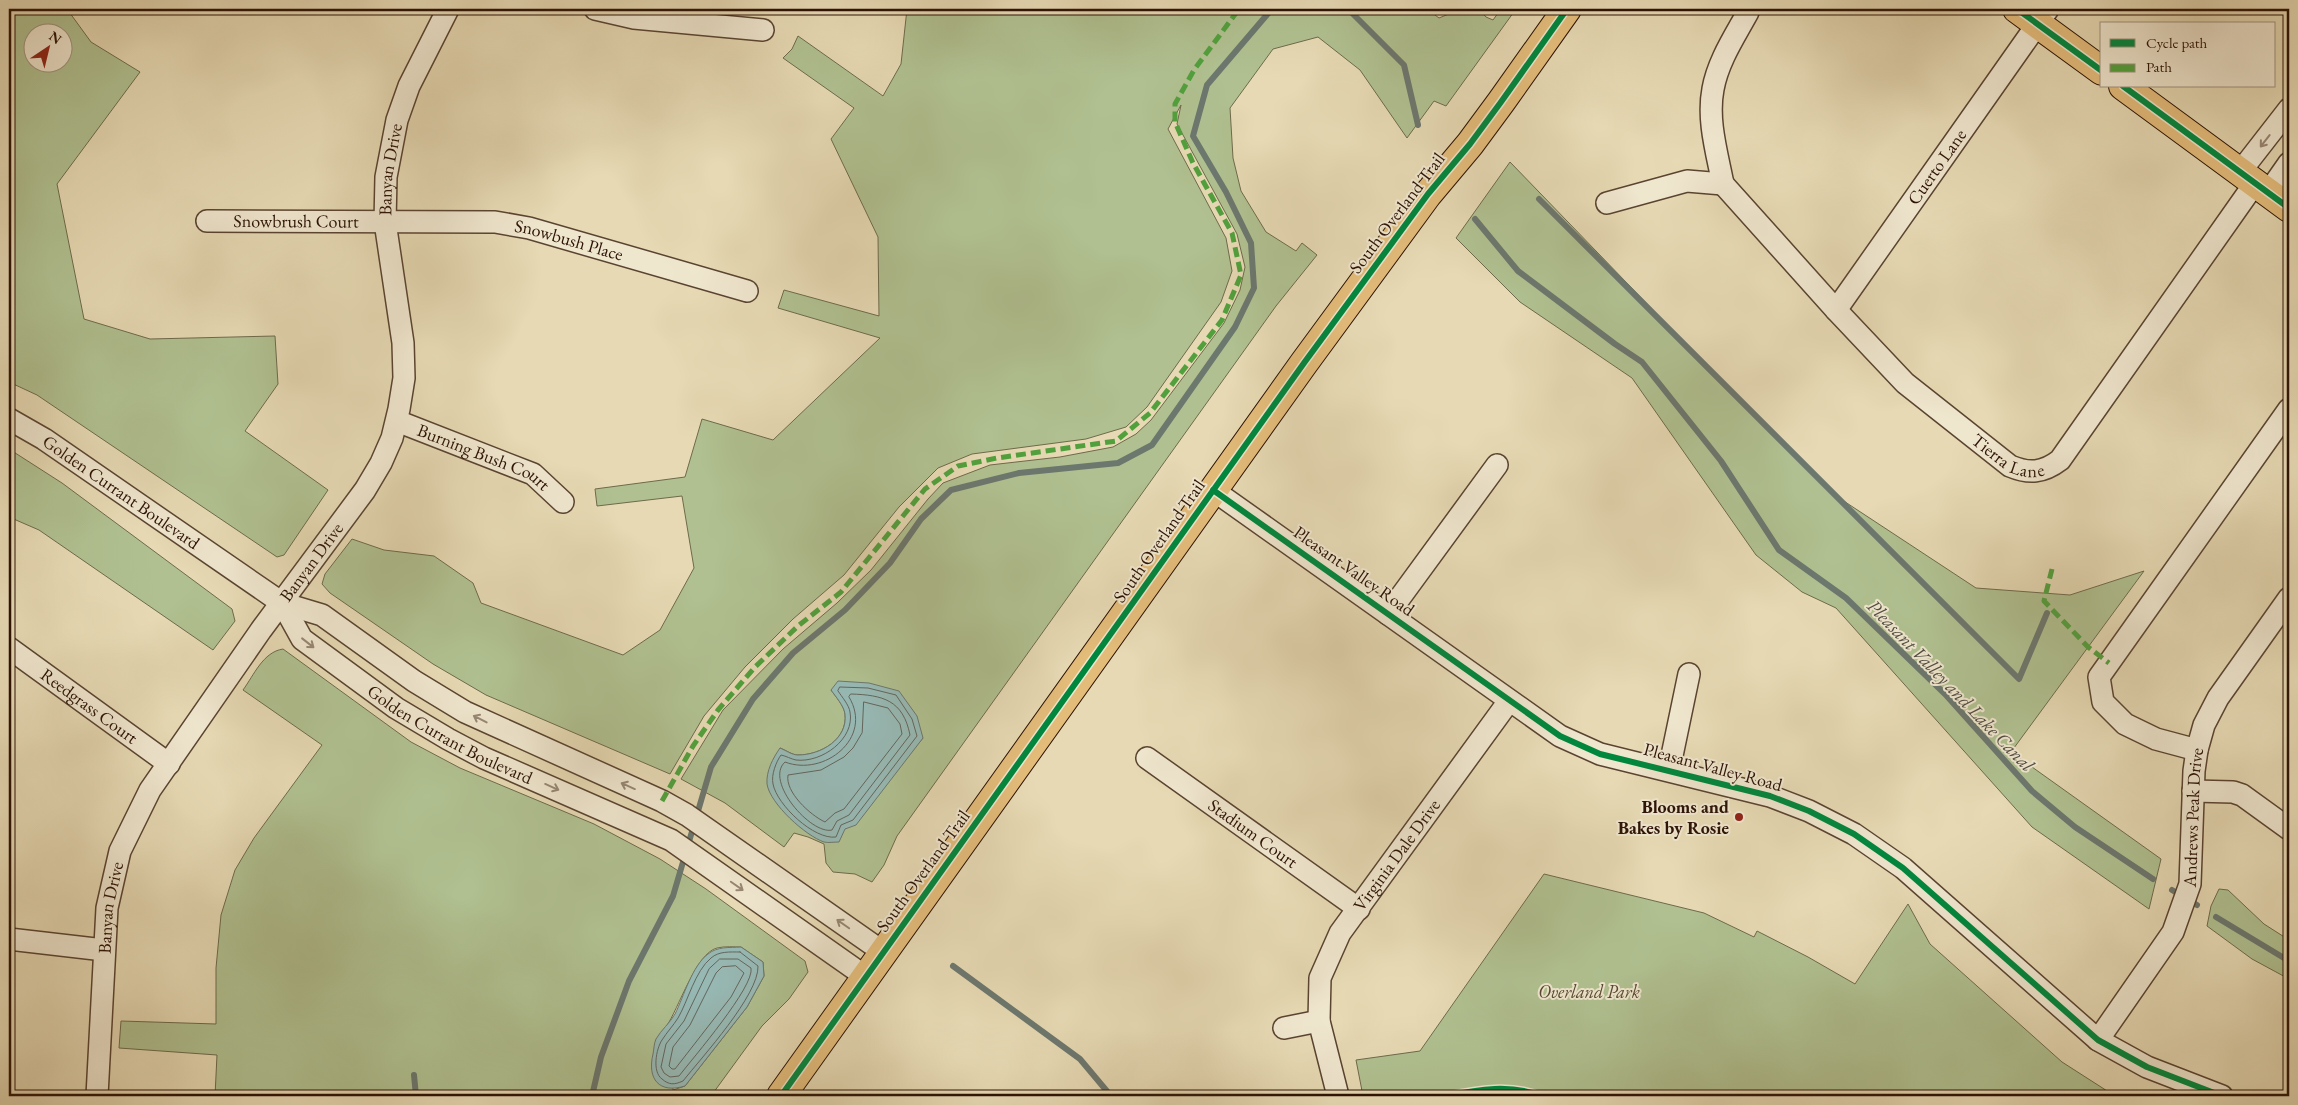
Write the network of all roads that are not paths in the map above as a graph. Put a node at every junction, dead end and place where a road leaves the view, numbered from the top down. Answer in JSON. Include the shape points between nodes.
{"nodes":[{"id":1,"x":448,"y":9,"type":"edge"},
{"id":2,"x":595,"y":9,"type":"edge"},
{"id":3,"x":1567,"y":9,"type":"edge"},
{"id":4,"x":1748,"y":12,"type":"dead end"},
{"id":5,"x":2034,"y":14,"type":"edge"},
{"id":6,"x":763,"y":30,"type":"dead end"},
{"id":7,"x":2100,"y":69,"type":"edge"},
{"id":8,"x":2126,"y":88,"type":"edge"},
{"id":9,"x":2289,"y":109,"type":"edge"},
{"id":10,"x":2289,"y":163,"type":"edge"},
{"id":11,"x":1723,"y":184,"type":"junction"},
{"id":12,"x":2263,"y":189,"type":"edge"},
{"id":13,"x":1607,"y":202,"type":"dead end"},
{"id":14,"x":208,"y":221,"type":"dead end"},
{"id":15,"x":385,"y":222,"type":"junction"},
{"id":16,"x":748,"y":291,"type":"dead end"},
{"id":17,"x":1836,"y":310,"type":"junction"},
{"id":18,"x":2289,"y":408,"type":"edge"},
{"id":19,"x":9,"y":419,"type":"edge"},
{"id":20,"x":397,"y":421,"type":"junction"},
{"id":21,"x":1496,"y":464,"type":"dead end"},
{"id":22,"x":1213,"y":490,"type":"junction"},
{"id":23,"x":563,"y":502,"type":"dead end"},
{"id":24,"x":282,"y":603,"type":"junction"},
{"id":25,"x":2286,"y":607,"type":"edge"},
{"id":26,"x":1388,"y":614,"type":"junction"},
{"id":27,"x":9,"y":648,"type":"edge"},
{"id":28,"x":1689,"y":674,"type":"dead end"},
{"id":29,"x":1509,"y":701,"type":"junction"},
{"id":30,"x":2197,"y":750,"type":"junction"},
{"id":31,"x":1147,"y":758,"type":"dead end"},
{"id":32,"x":169,"y":764,"type":"junction"},
{"id":33,"x":1669,"y":770,"type":"junction"},
{"id":34,"x":2193,"y":792,"type":"junction"},
{"id":35,"x":662,"y":801,"type":"junction"},
{"id":36,"x":646,"y":829,"type":"junction"},
{"id":37,"x":2289,"y":829,"type":"edge"},
{"id":38,"x":1359,"y":909,"type":"junction"},
{"id":39,"x":9,"y":939,"type":"edge"},
{"id":40,"x":104,"y":950,"type":"junction"},
{"id":41,"x":883,"y":952,"type":"junction"},
{"id":42,"x":866,"y":978,"type":"junction"},
{"id":43,"x":1319,"y":1021,"type":"junction"},
{"id":44,"x":1284,"y":1028,"type":"dead end"},
{"id":45,"x":2098,"y":1040,"type":"junction"},
{"id":46,"x":97,"y":1096,"type":"edge"},
{"id":47,"x":781,"y":1096,"type":"edge"},
{"id":48,"x":1338,"y":1096,"type":"edge"},
{"id":49,"x":2222,"y":1096,"type":"edge"}],
"edges":[{"from":1,"to":15,"type":"street","name":"Banyan Drive","via":[[409,86],[397,120],[386,177]]},
{"from":2,"to":6,"type":"street","via":[[634,18]]},
{"from":3,"to":22,"type":"main road","name":"South Overland Trail"},
{"from":4,"to":11,"type":"street","via":[[1724,58],[1713,88],[1711,110]]},
{"from":5,"to":7,"type":"main road"},
{"from":5,"to":17,"type":"street","name":"Cuerto Lane"},
{"from":8,"to":12,"type":"main road"},
{"from":9,"to":12,"type":"street","one_way":true},
{"from":10,"to":12,"type":"street"},
{"from":11,"to":13,"type":"street","via":[[1687,181]]},
{"from":11,"to":17,"type":"street","name":"Tierra Lane"},
{"from":12,"to":17,"type":"street","name":"Tierra Lane","via":[[2060,460],[2050,468],[2034,472],[2010,466],[1905,383]]},
{"from":14,"to":15,"type":"street","name":"Snowbrush Court"},
{"from":15,"to":16,"type":"street","name":"Snowbush Place","via":[[495,222],[529,228]]},
{"from":15,"to":20,"type":"street","name":"Banyan Drive","via":[[403,343],[404,378]]},
{"from":18,"to":30,"type":"street","via":[[2099,677],[2103,702],[2126,724],[2156,739]]},
{"from":19,"to":24,"type":"street","name":"Golden Currant Boulevard","via":[[44,438]]},
{"from":20,"to":23,"type":"street","name":"Burning Bush Court","via":[[533,474]]},
{"from":20,"to":24,"type":"street","name":"Banyan Drive","via":[[381,463],[365,490]]},
{"from":21,"to":26,"type":"street"},
{"from":22,"to":26,"type":"street","name":"Pleasant Valley Road"},
{"from":22,"to":41,"type":"main road","name":"South Overland Trail"},
{"from":24,"to":32,"type":"street","name":"Banyan Drive","via":[[229,674]]},
{"from":35,"to":24,"type":"street","name":"Golden Currant Boulevard","one_way":true,"via":[[465,712],[414,681],[322,615]]},
{"from":24,"to":36,"type":"street","name":"Golden Currant Boulevard","one_way":true,"via":[[302,639],[396,708],[484,758]]},
{"from":25,"to":30,"type":"street","name":"Andrews Peak Drive","via":[[2218,698],[2204,725]]},
{"from":26,"to":29,"type":"street","name":"Pleasant Valley Road"},
{"from":27,"to":32,"type":"street","name":"Reedgrass Court"},
{"from":28,"to":33,"type":"street"},
{"from":29,"to":33,"type":"street","name":"Pleasant Valley Road","via":[[1560,736],[1600,754]]},
{"from":29,"to":38,"type":"street","name":"Virginia Dale Drive"},
{"from":30,"to":34,"type":"street","name":"Andrews Peak Drive"},
{"from":31,"to":38,"type":"street","name":"Stadium Court"},
{"from":32,"to":40,"type":"street","name":"Banyan Drive","via":[[150,790],[120,852],[107,908]]},
{"from":33,"to":45,"type":"street","name":"Pleasant Valley Road","via":[[1770,796],[1854,834],[1903,868]]},
{"from":34,"to":37,"type":"street","via":[[2242,795]]},
{"from":34,"to":45,"type":"street","name":"Andrews Peak Drive","via":[[2190,884],[2173,932]]},
{"from":35,"to":36,"type":"street"},
{"from":41,"to":35,"type":"street","name":"Golden Currant Boulevard","one_way":true,"via":[[713,832]]},
{"from":36,"to":42,"type":"street","name":"Golden Currant Boulevard","one_way":true,"via":[[671,840]]},
{"from":38,"to":43,"type":"street","name":"Virginia Dale Drive","via":[[1340,932],[1320,978]]},
{"from":39,"to":40,"type":"street"},
{"from":40,"to":46,"type":"street","name":"Banyan Drive"},
{"from":41,"to":42,"type":"main road","name":"South Overland Trail"},
{"from":42,"to":47,"type":"main road","name":"South Overland Trail"},
{"from":43,"to":44,"type":"street"},
{"from":43,"to":48,"type":"street","name":"Virginia Dale Drive"},
{"from":45,"to":49,"type":"street","name":"Pleasant Valley Road","via":[[2147,1068]]}]}
